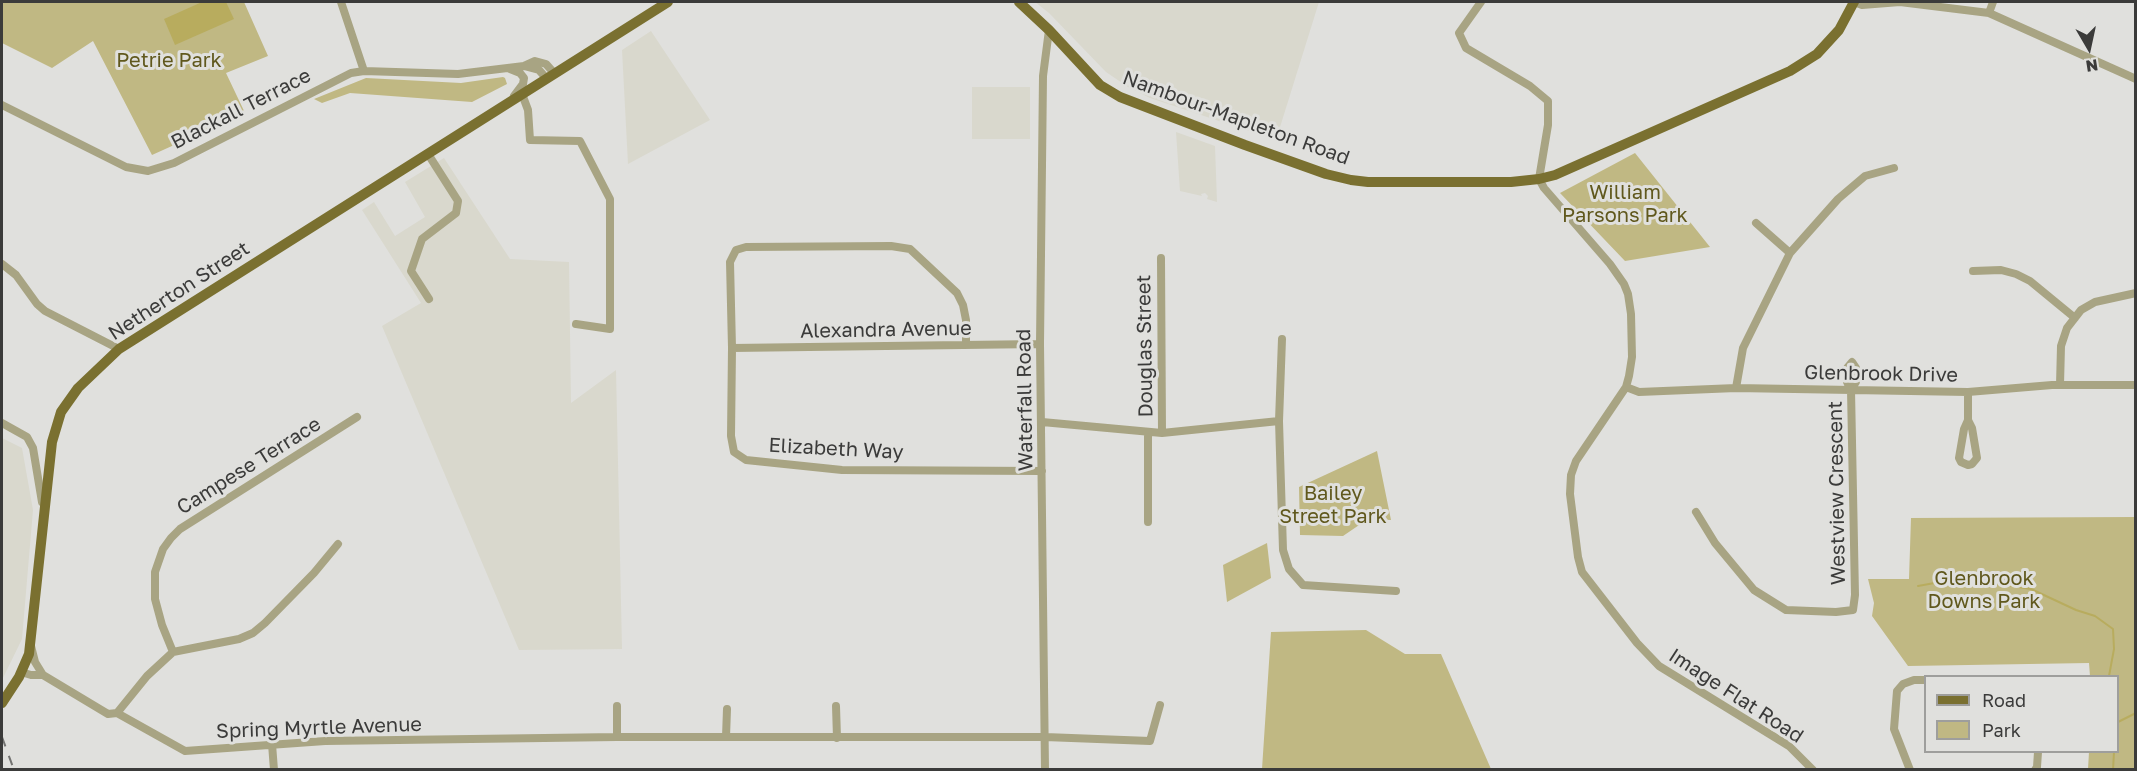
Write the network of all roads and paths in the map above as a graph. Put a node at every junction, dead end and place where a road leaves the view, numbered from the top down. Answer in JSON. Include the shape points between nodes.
{"nodes":[{"id":1,"x":341,"y":2,"type":"edge"},
{"id":2,"x":668,"y":2,"type":"edge"},
{"id":3,"x":1019,"y":2,"type":"edge"},
{"id":4,"x":1480,"y":2,"type":"edge"},
{"id":5,"x":1854,"y":2,"type":"edge"},
{"id":6,"x":1993,"y":2,"type":"edge"},
{"id":7,"x":1989,"y":13,"type":"junction"},
{"id":8,"x":1049,"y":30,"type":"junction"},
{"id":9,"x":508,"y":68,"type":"junction"},
{"id":10,"x":364,"y":71,"type":"junction"},
{"id":11,"x":550,"y":76,"type":"junction"},
{"id":12,"x":2136,"y":79,"type":"edge"},
{"id":13,"x":522,"y":94,"type":"junction"},
{"id":14,"x":511,"y":102,"type":"junction"},
{"id":15,"x":2,"y":105,"type":"edge"},
{"id":16,"x":428,"y":154,"type":"junction"},
{"id":17,"x":1894,"y":168,"type":"dead end"},
{"id":18,"x":1539,"y":179,"type":"junction"},
{"id":19,"x":1756,"y":223,"type":"dead end"},
{"id":20,"x":1790,"y":253,"type":"junction"},
{"id":21,"x":1161,"y":258,"type":"dead end"},
{"id":22,"x":2,"y":264,"type":"edge"},
{"id":23,"x":1973,"y":271,"type":"dead end"},
{"id":24,"x":2136,"y":293,"type":"edge"},
{"id":25,"x":429,"y":299,"type":"dead end"},
{"id":26,"x":2075,"y":318,"type":"junction"},
{"id":27,"x":576,"y":324,"type":"dead end"},
{"id":28,"x":1282,"y":339,"type":"dead end"},
{"id":29,"x":1040,"y":344,"type":"junction"},
{"id":30,"x":966,"y":345,"type":"junction"},
{"id":31,"x":732,"y":348,"type":"junction"},
{"id":32,"x":119,"y":350,"type":"junction"},
{"id":33,"x":2060,"y":385,"type":"junction"},
{"id":34,"x":2136,"y":385,"type":"edge"},
{"id":35,"x":1626,"y":387,"type":"junction"},
{"id":36,"x":1736,"y":388,"type":"junction"},
{"id":37,"x":1851,"y":390,"type":"junction"},
{"id":38,"x":1968,"y":392,"type":"junction"},
{"id":39,"x":357,"y":417,"type":"dead end"},
{"id":40,"x":1968,"y":420,"type":"dead end"},
{"id":41,"x":1279,"y":421,"type":"junction"},
{"id":42,"x":1042,"y":422,"type":"junction"},
{"id":43,"x":2,"y":423,"type":"edge"},
{"id":44,"x":1148,"y":433,"type":"junction"},
{"id":45,"x":1162,"y":433,"type":"junction"},
{"id":46,"x":1042,"y":471,"type":"junction"},
{"id":47,"x":1696,"y":512,"type":"dead end"},
{"id":48,"x":1148,"y":522,"type":"dead end"},
{"id":49,"x":43,"y":524,"type":"junction"},
{"id":50,"x":338,"y":543,"type":"dead end"},
{"id":51,"x":1396,"y":591,"type":"dead end"},
{"id":52,"x":31,"y":646,"type":"junction"},
{"id":53,"x":173,"y":652,"type":"junction"},
{"id":54,"x":21,"y":672,"type":"junction"},
{"id":55,"x":43,"y":675,"type":"junction"},
{"id":56,"x":1924,"y":680,"type":"edge"},
{"id":57,"x":2,"y":703,"type":"edge"},
{"id":58,"x":1160,"y":705,"type":"dead end"},
{"id":59,"x":617,"y":706,"type":"dead end"},
{"id":60,"x":836,"y":706,"type":"dead end"},
{"id":61,"x":727,"y":709,"type":"dead end"},
{"id":62,"x":117,"y":713,"type":"junction"},
{"id":63,"x":617,"y":737,"type":"junction"},
{"id":64,"x":726,"y":737,"type":"junction"},
{"id":65,"x":1045,"y":737,"type":"junction"},
{"id":66,"x":837,"y":738,"type":"junction"},
{"id":67,"x":272,"y":744,"type":"junction"},
{"id":68,"x":2038,"y":753,"type":"edge"},
{"id":69,"x":274,"y":770,"type":"edge"},
{"id":70,"x":1045,"y":770,"type":"edge"},
{"id":71,"x":1813,"y":770,"type":"edge"},
{"id":72,"x":1910,"y":770,"type":"edge"},
{"id":73,"x":2035,"y":770,"type":"edge"}],
"edges":[{"from":1,"to":10,"type":"street"},
{"from":2,"to":11,"type":"main road"},
{"from":3,"to":8,"type":"main road","name":"Nambour-Mapleton Road"},
{"from":4,"to":18,"type":"street","via":[[1459,33],[1467,48],[1548,101]]},
{"from":5,"to":7,"type":"street","via":[[1900,2]]},
{"from":5,"to":18,"type":"main road","name":"Nambour-Mapleton Road","via":[[1839,30],[1817,54],[1790,71],[1568,170]]},
{"from":6,"to":7,"type":"street"},
{"from":7,"to":12,"type":"street"},
{"from":8,"to":18,"type":"main road","name":"Nambour-Mapleton Road","via":[[1100,85],[1120,97],[1326,174],[1368,182]]},
{"from":8,"to":29,"type":"street","name":"Waterfall Road","via":[[1042,76]]},
{"from":9,"to":10,"type":"street","name":"Blackall Terrace","via":[[450,75]]},
{"from":9,"to":11,"type":"street","name":"Blackall Terrace","via":[[524,66]]},
{"from":9,"to":14,"type":"street","via":[[520,73],[524,80]]},
{"from":10,"to":15,"type":"street","name":"Blackall Terrace","via":[[351,73],[174,163],[148,171],[126,167]]},
{"from":11,"to":13,"type":"main road","name":"Netherton Street"},
{"from":13,"to":14,"type":"main road","name":"Netherton Street"},
{"from":13,"to":27,"type":"street","via":[[528,110],[530,140],[580,141],[610,199],[610,329]]},
{"from":14,"to":16,"type":"main road","name":"Netherton Street"},
{"from":16,"to":25,"type":"street","via":[[458,201],[456,213],[422,239],[411,270]]},
{"from":16,"to":32,"type":"main road","name":"Netherton Street"},
{"from":17,"to":20,"type":"street","via":[[1865,176],[1838,199]]},
{"from":18,"to":35,"type":"street","name":"Image Flat Road","via":[[1624,284],[1631,314],[1631,368]]},
{"from":19,"to":20,"type":"street"},
{"from":20,"to":36,"type":"street","via":[[1743,348]]},
{"from":21,"to":45,"type":"street","name":"Douglas Street"},
{"from":22,"to":32,"type":"street","via":[[16,274],[45,311]]},
{"from":23,"to":26,"type":"street","via":[[2016,273]]},
{"from":24,"to":26,"type":"street","via":[[2095,302]]},
{"from":26,"to":33,"type":"street","via":[[2061,346]]},
{"from":28,"to":41,"type":"street"},
{"from":29,"to":30,"type":"street","name":"Alexandra Avenue"},
{"from":29,"to":42,"type":"street","name":"Waterfall Road"},
{"from":30,"to":31,"type":"street","name":"Alexandra Avenue"},
{"from":30,"to":31,"type":"street","name":"Elizabeth Way","via":[[966,320],[957,293],[910,249],[746,247],[736,250],[730,262]]},
{"from":31,"to":46,"type":"street","name":"Elizabeth Way","via":[[731,436],[734,452],[746,460],[842,470]]},
{"from":32,"to":49,"type":"main road","name":"Netherton Street","via":[[78,388],[61,412],[50,453]]},
{"from":33,"to":34,"type":"street","name":"Glenbrook Drive"},
{"from":33,"to":38,"type":"street","name":"Glenbrook Drive"},
{"from":35,"to":36,"type":"street","name":"Glenbrook Drive","via":[[1639,392]]},
{"from":35,"to":71,"type":"street","name":"Image Flat Road","via":[[1576,461],[1571,475],[1570,494],[1582,572],[1659,666],[1789,746]]},
{"from":36,"to":37,"type":"street","name":"Glenbrook Drive"},
{"from":37,"to":38,"type":"street","name":"Glenbrook Drive"},
{"from":37,"to":47,"type":"street","name":"Westview Crescent","via":[[1853,610],[1786,610],[1754,590],[1715,543]]},
{"from":38,"to":40,"type":"street"},
{"from":39,"to":53,"type":"street","name":"Campese Terrace","via":[[171,538],[155,572],[155,599]]},
{"from":41,"to":45,"type":"street"},
{"from":41,"to":51,"type":"street","via":[[1283,550],[1289,569],[1303,585]]},
{"from":42,"to":44,"type":"street"},
{"from":42,"to":46,"type":"street","name":"Waterfall Road"},
{"from":43,"to":49,"type":"street","via":[[27,437],[33,448]]},
{"from":44,"to":45,"type":"street"},
{"from":44,"to":48,"type":"street"},
{"from":46,"to":65,"type":"street","name":"Waterfall Road"},
{"from":49,"to":52,"type":"main road","name":"Netherton Street"},
{"from":50,"to":53,"type":"street","via":[[314,573],[253,633]]},
{"from":52,"to":54,"type":"main road","name":"Netherton Street"},
{"from":52,"to":55,"type":"street"},
{"from":53,"to":62,"type":"street"},
{"from":54,"to":55,"type":"street","name":"Spring Myrtle Avenue"},
{"from":54,"to":57,"type":"main road","name":"Netherton Street"},
{"from":55,"to":62,"type":"street","name":"Spring Myrtle Avenue","via":[[108,714]]},
{"from":56,"to":72,"type":"street","via":[[1903,684],[1897,691],[1894,729]]},
{"from":58,"to":65,"type":"street","name":"Spring Myrtle Avenue","via":[[1150,741]]},
{"from":59,"to":63,"type":"street"},
{"from":60,"to":66,"type":"street"},
{"from":61,"to":64,"type":"street"},
{"from":62,"to":67,"type":"street","name":"Spring Myrtle Avenue","via":[[185,751]]},
{"from":63,"to":64,"type":"street","name":"Spring Myrtle Avenue"},
{"from":63,"to":67,"type":"street","name":"Spring Myrtle Avenue"},
{"from":64,"to":66,"type":"street","name":"Spring Myrtle Avenue"},
{"from":65,"to":66,"type":"street","name":"Spring Myrtle Avenue"},
{"from":65,"to":70,"type":"street","name":"Waterfall Road"},
{"from":67,"to":69,"type":"street"},
{"from":68,"to":73,"type":"street"}]}
